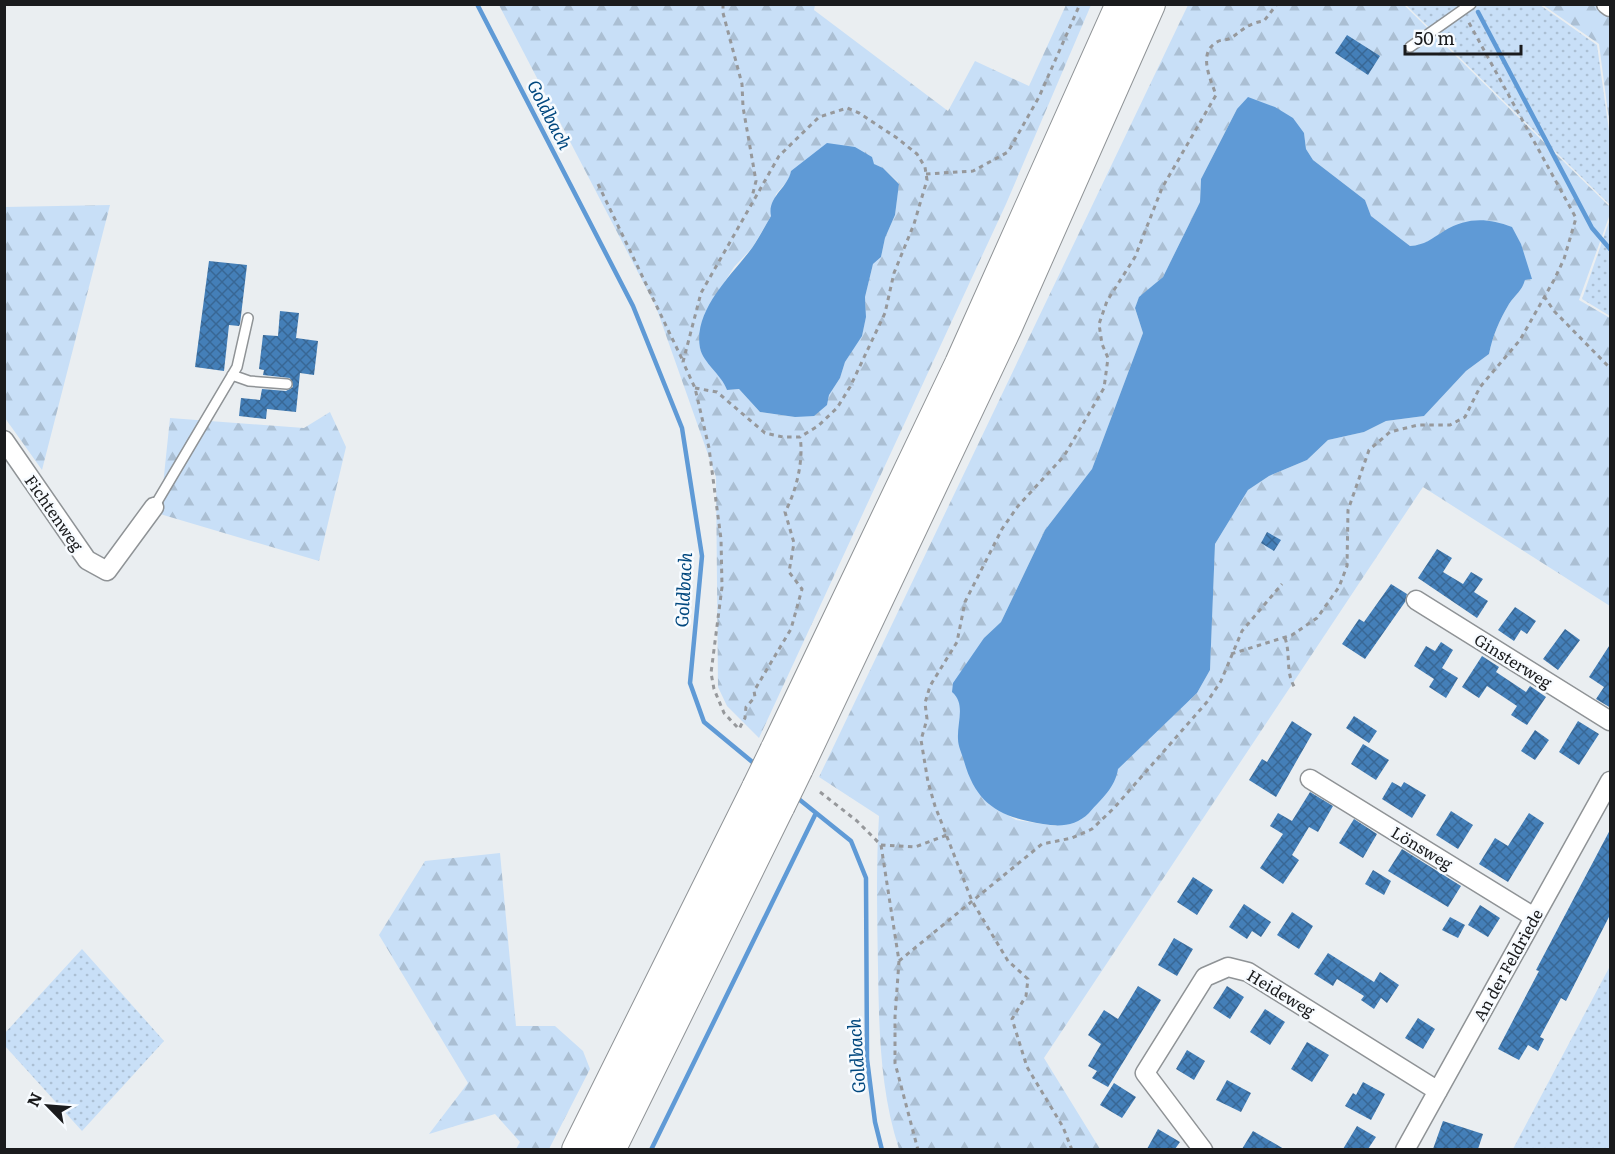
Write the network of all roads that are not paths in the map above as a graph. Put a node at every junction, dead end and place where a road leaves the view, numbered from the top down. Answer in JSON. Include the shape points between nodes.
{"nodes":[{"id":1,"x":1122,"y":4,"type":"edge"},
{"id":2,"x":1149,"y":4,"type":"edge"},
{"id":3,"x":1471,"y":4,"type":"edge"},
{"id":4,"x":1606,"y":4,"type":"edge"},
{"id":5,"x":1611,"y":7,"type":"edge"},
{"id":6,"x":1410,"y":47,"type":"dead end"},
{"id":7,"x":248,"y":318,"type":"dead end"},
{"id":8,"x":232,"y":375,"type":"junction"},
{"id":9,"x":287,"y":384,"type":"dead end"},
{"id":10,"x":4,"y":440,"type":"edge"},
{"id":11,"x":154,"y":507,"type":"joint"},
{"id":12,"x":1416,"y":600,"type":"dead end"},
{"id":13,"x":1611,"y":721,"type":"edge"},
{"id":14,"x":786,"y":760,"type":"junction"},
{"id":15,"x":1310,"y":779,"type":"dead end"},
{"id":16,"x":1611,"y":781,"type":"edge"},
{"id":17,"x":769,"y":796,"type":"junction"},
{"id":18,"x":1534,"y":916,"type":"junction"},
{"id":19,"x":1438,"y":1091,"type":"junction"},
{"id":20,"x":578,"y":1149,"type":"edge"},
{"id":21,"x":609,"y":1149,"type":"edge"},
{"id":22,"x":1203,"y":1149,"type":"edge"},
{"id":23,"x":1405,"y":1149,"type":"edge"}],
"edges":[{"from":1,"to":14,"type":"highway"},
{"from":2,"to":14,"type":"highway","via":[[1005,329]]},
{"from":3,"to":6,"type":"lane"},
{"from":4,"to":5,"type":"street"},
{"from":7,"to":8,"type":"lane"},
{"from":8,"to":9,"type":"lane","via":[[249,381]]},
{"from":8,"to":11,"type":"lane"},
{"from":10,"to":11,"type":"street","name":"Fichtenweg","via":[[87,560],[107,571]]},
{"from":12,"to":13,"type":"street","name":"Ginsterweg"},
{"from":14,"to":17,"type":"highway","bridge":true},
{"from":15,"to":18,"type":"street","name":"Lönsweg"},
{"from":16,"to":18,"type":"street","name":"An der Feldriede"},
{"from":17,"to":20,"type":"highway"},
{"from":17,"to":21,"type":"highway"},
{"from":18,"to":19,"type":"street","name":"An der Feldriede"},
{"from":19,"to":22,"type":"street","name":"Heideweg","via":[[1248,972],[1228,967],[1206,977],[1145,1073]]},
{"from":19,"to":23,"type":"street","name":"An der Feldriede"}]}
